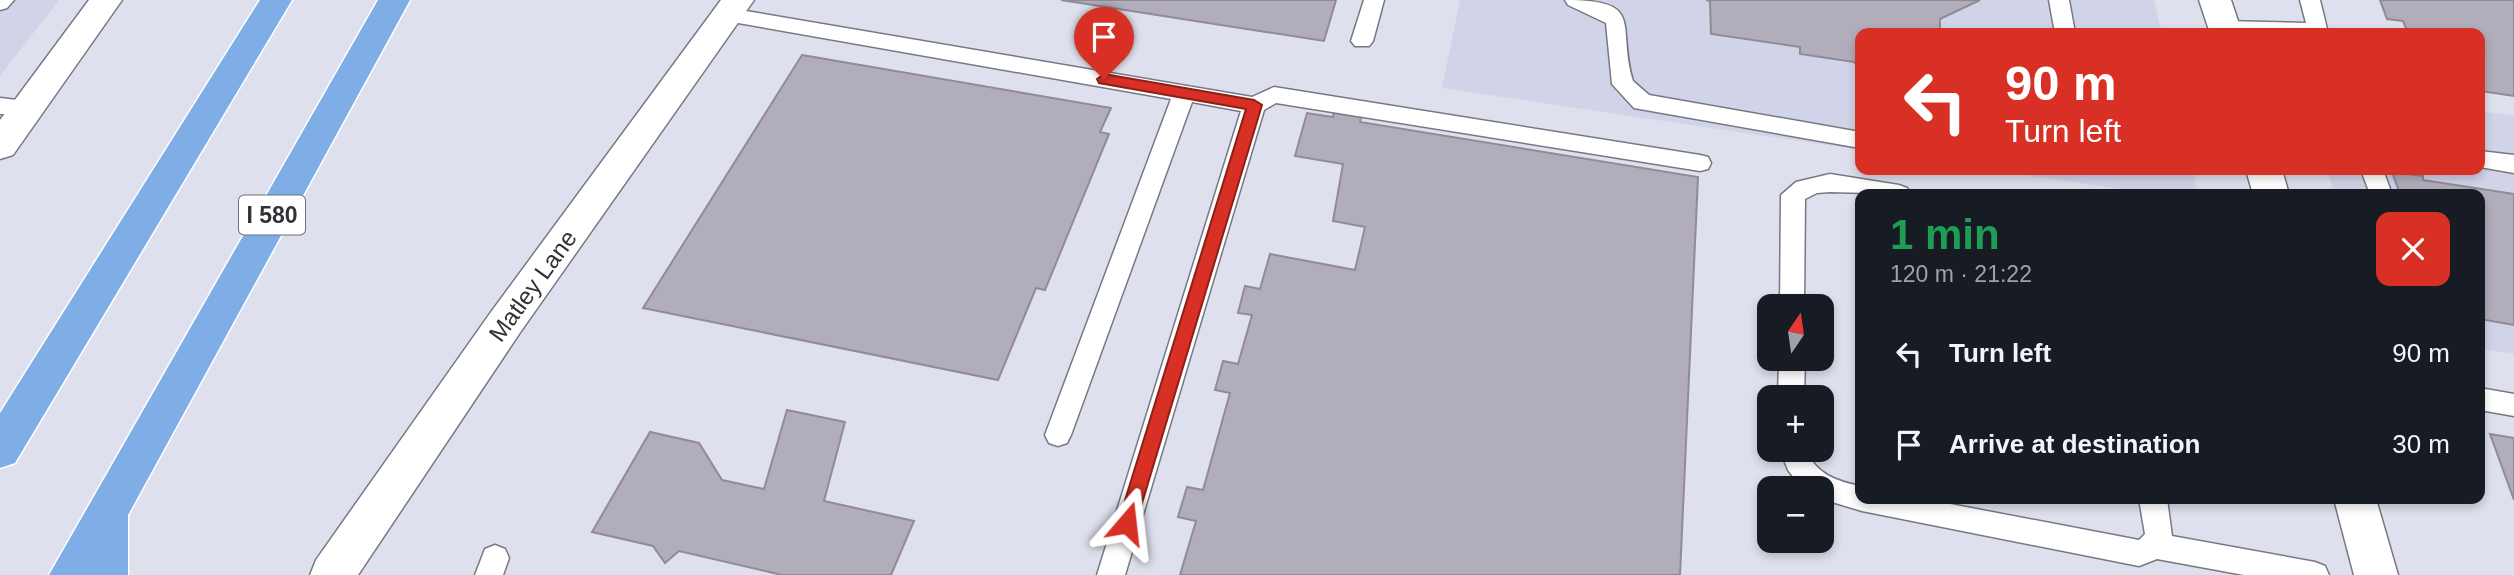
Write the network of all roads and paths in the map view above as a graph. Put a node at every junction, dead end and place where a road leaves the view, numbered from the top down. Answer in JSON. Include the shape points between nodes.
{"nodes":[{"id":1,"x":4,"y":0,"type":"edge"},
{"id":2,"x":106,"y":0,"type":"edge"},
{"id":3,"x":275,"y":0,"type":"edge"},
{"id":4,"x":394,"y":0,"type":"edge"},
{"id":5,"x":1374,"y":0,"type":"edge"},
{"id":6,"x":1575,"y":0,"type":"edge"},
{"id":7,"x":2059,"y":0,"type":"edge"},
{"id":8,"x":2310,"y":0,"type":"edge"},
{"id":9,"x":0,"y":4,"type":"edge"},
{"id":10,"x":733,"y":8,"type":"edge"},
{"id":11,"x":2222,"y":20,"type":"edge"},
{"id":12,"x":2064,"y":28,"type":"edge"},
{"id":13,"x":2293,"y":28,"type":"edge"},
{"id":14,"x":2318,"y":28,"type":"edge"},
{"id":15,"x":1363,"y":41,"type":"dead end"},
{"id":16,"x":1184,"y":93,"type":"junction"},
{"id":17,"x":1254,"y":105,"type":"junction"},
{"id":18,"x":14,"y":107,"type":"edge"},
{"id":19,"x":1855,"y":139,"type":"edge"},
{"id":20,"x":0,"y":146,"type":"edge"},
{"id":21,"x":2485,"y":160,"type":"edge"},
{"id":22,"x":1700,"y":163,"type":"dead end"},
{"id":23,"x":2514,"y":164,"type":"edge"},
{"id":24,"x":1870,"y":189,"type":"edge"},
{"id":25,"x":1792,"y":294,"type":"edge"},
{"id":26,"x":2485,"y":400,"type":"edge"},
{"id":27,"x":2514,"y":405,"type":"edge"},
{"id":28,"x":1058,"y":435,"type":"dead end"},
{"id":29,"x":0,"y":450,"type":"edge"},
{"id":30,"x":1797,"y":462,"type":"edge"},
{"id":31,"x":1855,"y":498,"type":"edge"},
{"id":32,"x":1887,"y":504,"type":"edge"},
{"id":33,"x":2155,"y":504,"type":"edge"},
{"id":34,"x":2356,"y":504,"type":"edge"},
{"id":35,"x":106,"y":510,"type":"junction"},
{"id":36,"x":2156,"y":546,"type":"junction"},
{"id":37,"x":71,"y":575,"type":"edge"},
{"id":38,"x":106,"y":575,"type":"edge"},
{"id":39,"x":332,"y":575,"type":"edge"},
{"id":40,"x":1111,"y":575,"type":"edge"},
{"id":41,"x":2315,"y":575,"type":"edge"},
{"id":42,"x":2376,"y":575,"type":"edge"}],
"edges":[{"from":1,"to":9,"type":"lane"},
{"from":2,"to":18,"type":"street"},
{"from":3,"to":29,"type":"highway"},
{"from":4,"to":35,"type":"highway","number":"I 580"},
{"from":5,"to":15,"type":"lane"},
{"from":6,"to":19,"type":"lane","via":[[1616,21],[1623,84],[1642,102]]},
{"from":7,"to":12,"type":"lane"},
{"from":8,"to":14,"type":"lane"},
{"from":10,"to":16,"type":"lane"},
{"from":10,"to":39,"type":"street","name":"Matley Lane","via":[[505,323]]},
{"from":11,"to":13,"type":"lane"},
{"from":16,"to":17,"type":"lane"},
{"from":16,"to":28,"type":"lane"},
{"from":17,"to":22,"type":"lane","via":[[1274,95]]},
{"from":17,"to":40,"type":"lane"},
{"from":18,"to":20,"type":"street"},
{"from":21,"to":23,"type":"lane"},
{"from":24,"to":25,"type":"lane","via":[[1836,183],[1804,186],[1793,195]]},
{"from":26,"to":27,"type":"lane"},
{"from":30,"to":31,"type":"lane","via":[[1799,470],[1831,493]]},
{"from":32,"to":36,"type":"lane","via":[[2139,553]]},
{"from":33,"to":36,"type":"lane"},
{"from":34,"to":42,"type":"street"},
{"from":35,"to":37,"type":"highway","number":"I 580"},
{"from":35,"to":38,"type":"highway"},
{"from":36,"to":41,"type":"lane"}]}
